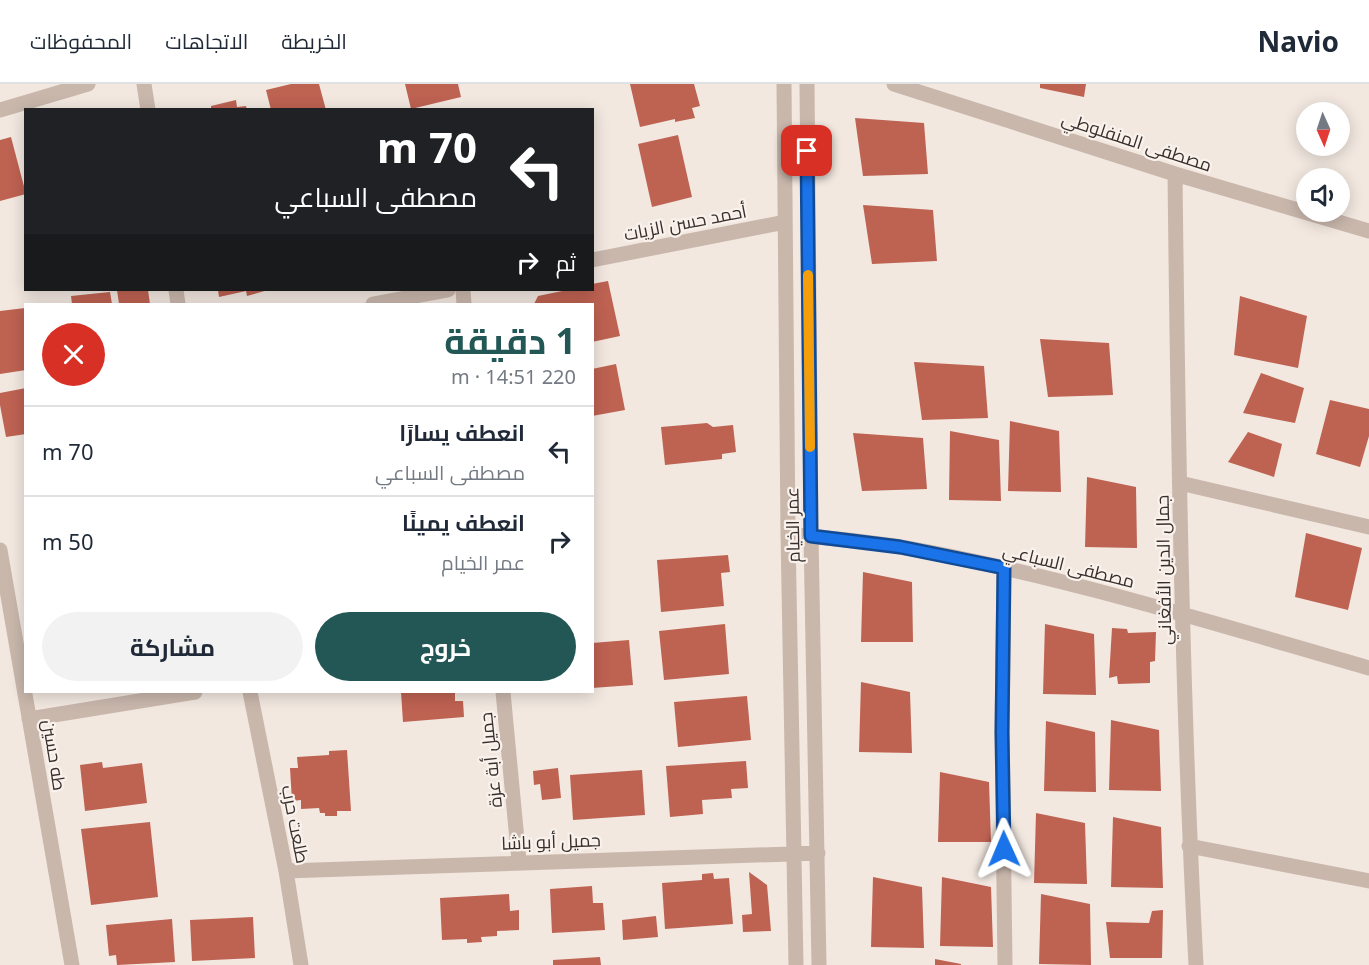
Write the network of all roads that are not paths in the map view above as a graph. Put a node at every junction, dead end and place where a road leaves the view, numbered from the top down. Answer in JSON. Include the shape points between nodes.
{"nodes":[{"id":1,"x":88,"y":84,"type":"edge"},
{"id":2,"x":144,"y":84,"type":"edge"},
{"id":3,"x":784,"y":84,"type":"edge"},
{"id":4,"x":807,"y":84,"type":"edge"},
{"id":5,"x":894,"y":84,"type":"edge"},
{"id":6,"x":148,"y":108,"type":"edge"},
{"id":7,"x":0,"y":110,"type":"edge"},
{"id":8,"x":1175,"y":174,"type":"junction"},
{"id":9,"x":785,"y":222,"type":"junction"},
{"id":10,"x":1369,"y":231,"type":"edge"},
{"id":11,"x":594,"y":261,"type":"edge"},
{"id":12,"x":443,"y":291,"type":"edge"},
{"id":13,"x":378,"y":303,"type":"edge"},
{"id":14,"x":1180,"y":483,"type":"junction"},
{"id":15,"x":1369,"y":527,"type":"edge"},
{"id":16,"x":788,"y":534,"type":"junction"},
{"id":17,"x":811,"y":536,"type":"junction"},
{"id":18,"x":0,"y":550,"type":"edge"},
{"id":19,"x":1004,"y":568,"type":"junction"},
{"id":20,"x":1183,"y":615,"type":"junction"},
{"id":21,"x":1369,"y":668,"type":"edge"},
{"id":22,"x":24,"y":690,"type":"edge"},
{"id":23,"x":25,"y":693,"type":"edge"},
{"id":24,"x":189,"y":693,"type":"edge"},
{"id":25,"x":250,"y":693,"type":"edge"},
{"id":26,"x":502,"y":693,"type":"edge"},
{"id":27,"x":29,"y":719,"type":"junction"},
{"id":28,"x":1189,"y":846,"type":"junction"},
{"id":29,"x":795,"y":852,"type":"junction"},
{"id":30,"x":818,"y":853,"type":"junction"},
{"id":31,"x":519,"y":861,"type":"junction"},
{"id":32,"x":286,"y":871,"type":"junction"},
{"id":33,"x":1369,"y":881,"type":"edge"},
{"id":34,"x":72,"y":965,"type":"edge"},
{"id":35,"x":301,"y":965,"type":"edge"},
{"id":36,"x":796,"y":965,"type":"edge"},
{"id":37,"x":819,"y":965,"type":"edge"},
{"id":38,"x":1005,"y":965,"type":"edge"},
{"id":39,"x":1196,"y":965,"type":"edge"}],
"edges":[{"from":1,"to":7,"type":"street"},
{"from":2,"to":6,"type":"street"},
{"from":3,"to":9,"type":"street","name":"عمر الخيام"},
{"from":4,"to":17,"type":"street","name":"عمر الخيام"},
{"from":5,"to":8,"type":"street","name":"مصطفى المنفلوطي"},
{"from":8,"to":10,"type":"street","name":"مصطفى المنفلوطي"},
{"from":8,"to":14,"type":"street","name":"جمال الدين الأفغاني"},
{"from":9,"to":11,"type":"street","name":"أحمد حسن الزيات"},
{"from":9,"to":16,"type":"street","name":"عمر الخيام"},
{"from":12,"to":13,"type":"street"},
{"from":14,"to":15,"type":"street"},
{"from":14,"to":20,"type":"street","name":"جمال الدين الأفغاني"},
{"from":16,"to":17,"type":"street","name":"مصطفى السباعي"},
{"from":16,"to":29,"type":"street","name":"عمر الخيام"},
{"from":17,"to":19,"type":"street","name":"مصطفى السباعي","via":[[900,547]]},
{"from":17,"to":30,"type":"street","name":"عمر الخيام"},
{"from":18,"to":22,"type":"street","name":"طه حسين"},
{"from":19,"to":20,"type":"street","name":"مصطفى السباعي"},
{"from":19,"to":38,"type":"street"},
{"from":20,"to":21,"type":"street","name":"مصطفى السباعي"},
{"from":20,"to":28,"type":"street","name":"جمال الدين الأفغاني"},
{"from":23,"to":27,"type":"street","name":"طه حسين"},
{"from":24,"to":27,"type":"street"},
{"from":25,"to":32,"type":"street","name":"طلعت حرب"},
{"from":26,"to":31,"type":"street","name":"جميل أبة عزة"},
{"from":27,"to":34,"type":"street","name":"طه حسين"},
{"from":28,"to":33,"type":"street"},
{"from":28,"to":39,"type":"street","name":"جمال الدين الأفغاني"},
{"from":29,"to":30,"type":"street","name":"جميل أبو باشا"},
{"from":29,"to":31,"type":"street","name":"جميل أبو باشا"},
{"from":29,"to":36,"type":"street","name":"عمر الخيام"},
{"from":30,"to":37,"type":"street","name":"عمر الخيام"},
{"from":31,"to":32,"type":"street","name":"جميل أبو باشا"},
{"from":32,"to":35,"type":"street","name":"طلعت حرب"}]}
